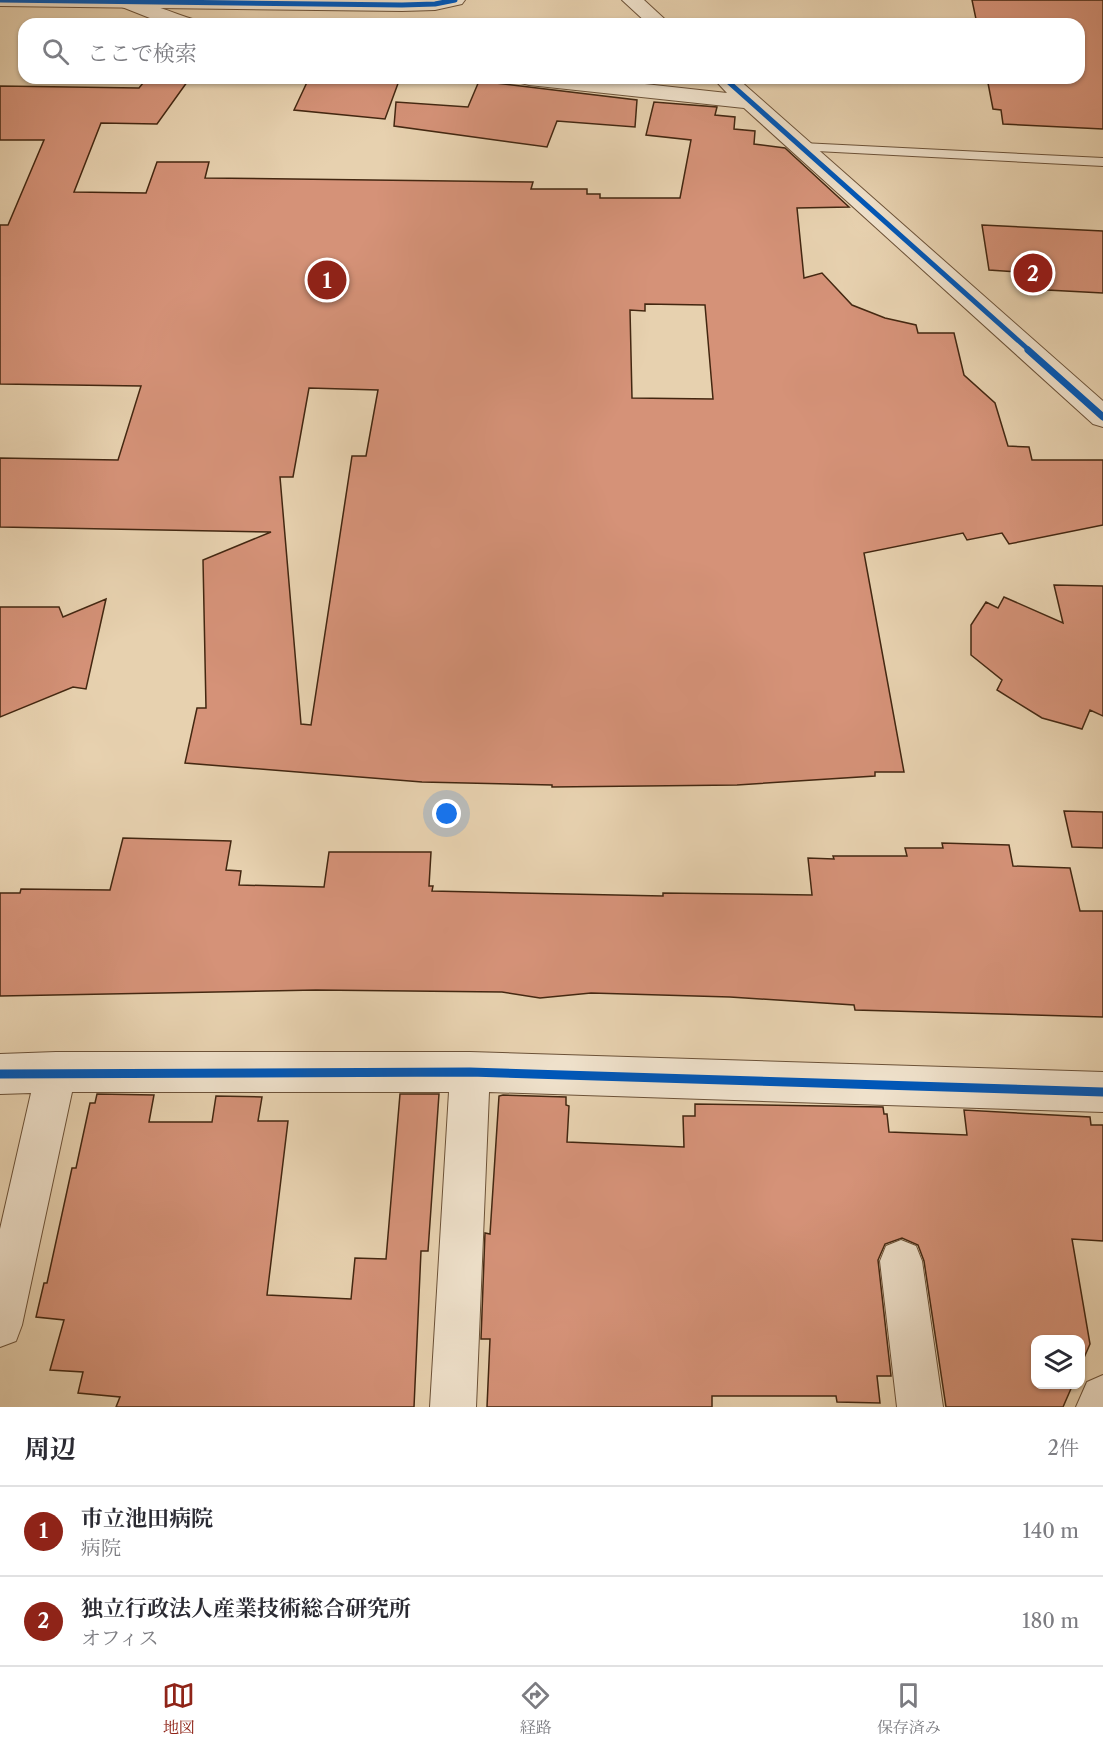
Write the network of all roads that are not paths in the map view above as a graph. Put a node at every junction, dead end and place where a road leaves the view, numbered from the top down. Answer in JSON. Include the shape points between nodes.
{"nodes":[{"id":1,"x":0,"y":0,"type":"edge"},
{"id":2,"x":455,"y":0,"type":"edge"},
{"id":3,"x":632,"y":0,"type":"edge"},
{"id":4,"x":129,"y":3,"type":"junction"},
{"id":5,"x":166,"y":18,"type":"edge"},
{"id":6,"x":653,"y":18,"type":"edge"},
{"id":7,"x":585,"y":84,"type":"edge"},
{"id":8,"x":731,"y":84,"type":"edge"},
{"id":9,"x":752,"y":102,"type":"junction"},
{"id":10,"x":802,"y":147,"type":"junction"},
{"id":11,"x":1103,"y":162,"type":"edge"},
{"id":12,"x":1103,"y":417,"type":"edge"},
{"id":13,"x":56,"y":1072,"type":"junction"},
{"id":14,"x":470,"y":1072,"type":"junction"},
{"id":15,"x":0,"y":1074,"type":"edge"},
{"id":16,"x":1103,"y":1092,"type":"edge"},
{"id":17,"x":901,"y":1261,"type":"dead end"},
{"id":18,"x":0,"y":1325,"type":"edge"},
{"id":19,"x":1103,"y":1398,"type":"edge"},
{"id":20,"x":453,"y":1407,"type":"edge"},
{"id":21,"x":920,"y":1407,"type":"edge"},
{"id":22,"x":1099,"y":1407,"type":"edge"}],
"edges":[{"from":1,"to":4,"type":"street"},
{"from":2,"to":4,"type":"street","via":[[435,4]]},
{"from":3,"to":6,"type":"street"},
{"from":4,"to":5,"type":"street"},
{"from":7,"to":9,"type":"street"},
{"from":8,"to":9,"type":"street"},
{"from":9,"to":10,"type":"street"},
{"from":10,"to":11,"type":"lane"},
{"from":10,"to":12,"type":"street"},
{"from":13,"to":14,"type":"street"},
{"from":13,"to":15,"type":"street"},
{"from":13,"to":18,"type":"street"},
{"from":14,"to":16,"type":"street"},
{"from":14,"to":20,"type":"street"},
{"from":17,"to":21,"type":"street"},
{"from":19,"to":22,"type":"street"}]}
